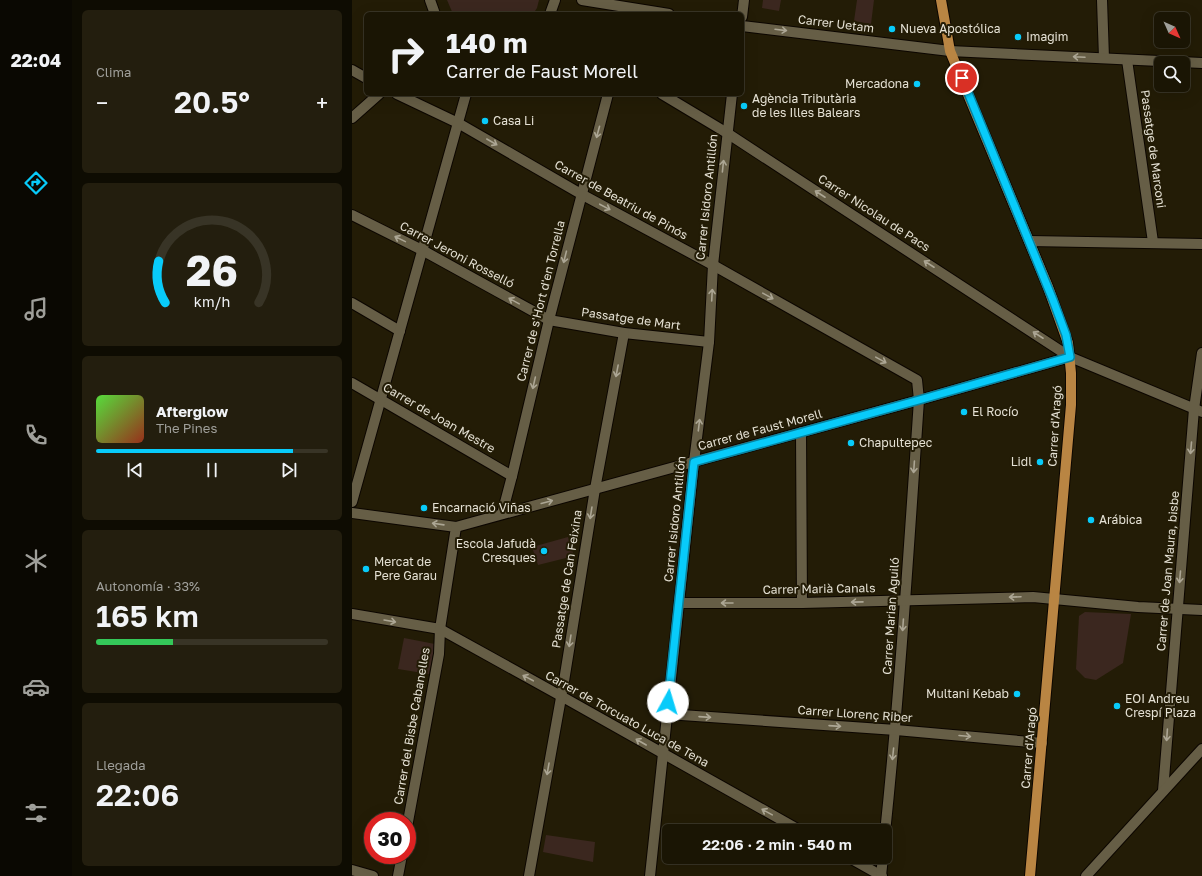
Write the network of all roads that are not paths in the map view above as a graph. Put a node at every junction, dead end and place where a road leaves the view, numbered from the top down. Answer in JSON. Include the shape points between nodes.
{"nodes":[{"id":1,"x":430,"y":0,"type":"edge"},
{"id":2,"x":555,"y":0,"type":"edge"},
{"id":3,"x":582,"y":0,"type":"edge"},
{"id":4,"x":744,"y":0,"type":"edge"},
{"id":5,"x":941,"y":0,"type":"edge"},
{"id":6,"x":1102,"y":0,"type":"edge"},
{"id":7,"x":434,"y":12,"type":"edge"},
{"id":8,"x":551,"y":12,"type":"edge"},
{"id":9,"x":657,"y":12,"type":"edge"},
{"id":10,"x":743,"y":12,"type":"edge"},
{"id":11,"x":744,"y":26,"type":"edge"},
{"id":12,"x":950,"y":51,"type":"junction"},
{"id":13,"x":1104,"y":58,"type":"junction"},
{"id":14,"x":1127,"y":60,"type":"junction"},
{"id":15,"x":1202,"y":63,"type":"edge"},
{"id":16,"x":352,"y":70,"type":"edge"},
{"id":17,"x":364,"y":77,"type":"edge"},
{"id":18,"x":377,"y":96,"type":"edge"},
{"id":19,"x":401,"y":96,"type":"edge"},
{"id":20,"x":465,"y":96,"type":"edge"},
{"id":21,"x":607,"y":96,"type":"edge"},
{"id":22,"x":665,"y":96,"type":"edge"},
{"id":23,"x":732,"y":96,"type":"edge"},
{"id":24,"x":352,"y":118,"type":"edge"},
{"id":25,"x":458,"y":123,"type":"junction"},
{"id":26,"x":727,"y":133,"type":"junction"},
{"id":27,"x":581,"y":194,"type":"junction"},
{"id":28,"x":352,"y":215,"type":"edge"},
{"id":29,"x":1029,"y":240,"type":"junction"},
{"id":30,"x":1153,"y":242,"type":"junction"},
{"id":31,"x":1202,"y":244,"type":"edge"},
{"id":32,"x":422,"y":250,"type":"junction"},
{"id":33,"x":713,"y":265,"type":"junction"},
{"id":34,"x":352,"y":303,"type":"edge"},
{"id":35,"x":548,"y":320,"type":"junction"},
{"id":36,"x":400,"y":330,"type":"junction"},
{"id":37,"x":624,"y":333,"type":"junction"},
{"id":38,"x":709,"y":342,"type":"junction"},
{"id":39,"x":1202,"y":353,"type":"edge"},
{"id":40,"x":1070,"y":357,"type":"junction"},
{"id":41,"x":352,"y":383,"type":"edge"},
{"id":42,"x":381,"y":399,"type":"junction"},
{"id":43,"x":919,"y":400,"type":"junction"},
{"id":44,"x":1198,"y":410,"type":"edge"},
{"id":45,"x":801,"y":432,"type":"junction"},
{"id":46,"x":694,"y":462,"type":"junction"},
{"id":47,"x":512,"y":476,"type":"junction"},
{"id":48,"x":595,"y":489,"type":"junction"},
{"id":49,"x":352,"y":502,"type":"edge"},
{"id":50,"x":352,"y":513,"type":"edge"},
{"id":51,"x":502,"y":514,"type":"junction"},
{"id":52,"x":456,"y":527,"type":"junction"},
{"id":53,"x":1054,"y":599,"type":"junction"},
{"id":54,"x":905,"y":601,"type":"junction"},
{"id":55,"x":679,"y":603,"type":"junction"},
{"id":56,"x":802,"y":603,"type":"junction"},
{"id":57,"x":1178,"y":609,"type":"junction"},
{"id":58,"x":1202,"y":610,"type":"edge"},
{"id":59,"x":352,"y":614,"type":"edge"},
{"id":60,"x":440,"y":629,"type":"junction"},
{"id":61,"x":561,"y":696,"type":"junction"},
{"id":62,"x":667,"y":714,"type":"junction"},
{"id":63,"x":896,"y":730,"type":"junction"},
{"id":64,"x":1042,"y":743,"type":"junction"},
{"id":65,"x":1202,"y":749,"type":"edge"},
{"id":66,"x":662,"y":754,"type":"junction"},
{"id":67,"x":1163,"y":791,"type":"junction"},
{"id":68,"x":410,"y":812,"type":"edge"},
{"id":69,"x":788,"y":824,"type":"edge"},
{"id":70,"x":886,"y":824,"type":"edge"},
{"id":71,"x":400,"y":864,"type":"edge"},
{"id":72,"x":860,"y":864,"type":"edge"},
{"id":73,"x":882,"y":864,"type":"edge"},
{"id":74,"x":352,"y":870,"type":"edge"},
{"id":75,"x":373,"y":876,"type":"edge"},
{"id":76,"x":398,"y":876,"type":"edge"},
{"id":77,"x":529,"y":876,"type":"edge"},
{"id":78,"x":650,"y":876,"type":"edge"},
{"id":79,"x":881,"y":876,"type":"edge"},
{"id":80,"x":1030,"y":876,"type":"edge"},
{"id":81,"x":1086,"y":876,"type":"edge"}],
"edges":[{"from":1,"to":7,"type":"street"},
{"from":2,"to":8,"type":"street"},
{"from":3,"to":9,"type":"street"},
{"from":4,"to":10,"type":"street"},
{"from":5,"to":12,"type":"main road","name":"Carrer d'Aragó"},
{"from":6,"to":13,"type":"street"},
{"from":11,"to":12,"type":"street","name":"Carrer Uetam","one_way":true},
{"from":13,"to":12,"type":"street","name":"Carrer Uetam","one_way":true},
{"from":12,"to":29,"type":"main road","name":"Carrer d'Aragó"},
{"from":13,"to":14,"type":"street","name":"Carrer Uetam"},
{"from":14,"to":15,"type":"street","name":"Carrer Uetam"},
{"from":14,"to":30,"type":"street","name":"Passatge de Marconi"},
{"from":16,"to":17,"type":"street"},
{"from":18,"to":24,"type":"street"},
{"from":19,"to":25,"type":"street","name":"Carrer de Beatriu de Pinós"},
{"from":20,"to":25,"type":"street"},
{"from":21,"to":27,"type":"street","name":"Carrer de s'Hort d'en Torrella","one_way":true},
{"from":22,"to":26,"type":"street","name":"Carrer Nicolau de Pacs"},
{"from":23,"to":26,"type":"street","name":"Carrer Isidoro Antillón"},
{"from":25,"to":27,"type":"street","name":"Carrer de Beatriu de Pinós","one_way":true},
{"from":25,"to":32,"type":"street"},
{"from":33,"to":26,"type":"street","name":"Carrer Isidoro Antillón","one_way":true},
{"from":40,"to":26,"type":"street","name":"Carrer Nicolau de Pacs","one_way":true},
{"from":27,"to":33,"type":"street","name":"Carrer de Beatriu de Pinós","one_way":true},
{"from":27,"to":35,"type":"street","name":"Carrer de s'Hort d'en Torrella","one_way":true},
{"from":32,"to":28,"type":"street","name":"Carrer Jeroni Rosselló","one_way":true},
{"from":29,"to":30,"type":"street"},
{"from":29,"to":40,"type":"main road","name":"Carrer d'Aragó","via":[[1063,327]]},
{"from":30,"to":31,"type":"street"},
{"from":35,"to":32,"type":"street","name":"Carrer Jeroni Rosselló","one_way":true},
{"from":32,"to":36,"type":"street"},
{"from":38,"to":33,"type":"street","name":"Carrer Isidoro Antillón","one_way":true},
{"from":33,"to":43,"type":"street","name":"Carrer de Beatriu de Pinós","one_way":true,"via":[[917,380]]},
{"from":34,"to":36,"type":"street"},
{"from":35,"to":37,"type":"street","name":"Passatge de Mart"},
{"from":35,"to":47,"type":"street","name":"Carrer de s'Hort d'en Torrella","one_way":true},
{"from":36,"to":42,"type":"street"},
{"from":37,"to":38,"type":"street","name":"Passatge de Mart"},
{"from":37,"to":48,"type":"street","name":"Passatge de Can Feixina","one_way":true},
{"from":46,"to":38,"type":"street","name":"Carrer Isidoro Antillón","one_way":true},
{"from":39,"to":44,"type":"street","name":"Carrer de Joan Maura, bisbe"},
{"from":40,"to":43,"type":"street","name":"Carrer de Faust Morell"},
{"from":40,"to":44,"type":"street","name":"Carrer Nicolau de Pacs"},
{"from":40,"to":53,"type":"main road","name":"Carrer d'Aragó","via":[[1071,405]]},
{"from":41,"to":42,"type":"street","name":"Carrer de Joan Mestre"},
{"from":42,"to":47,"type":"street","name":"Carrer de Joan Mestre"},
{"from":42,"to":49,"type":"street"},
{"from":43,"to":45,"type":"street","name":"Carrer de Faust Morell"},
{"from":43,"to":54,"type":"street","name":"Carrer Marian Aguiló","one_way":true},
{"from":44,"to":57,"type":"street","name":"Carrer de Joan Maura, bisbe","one_way":true},
{"from":45,"to":46,"type":"street","name":"Carrer de Faust Morell"},
{"from":45,"to":56,"type":"street"},
{"from":46,"to":48,"type":"street","name":"Carrer de Faust Morell"},
{"from":46,"to":55,"type":"street","name":"Carrer Isidoro Antillón"},
{"from":47,"to":51,"type":"street","name":"Carrer de s'Hort d'en Torrella"},
{"from":51,"to":48,"type":"street","name":"Carrer de Faust Morell","one_way":true},
{"from":48,"to":61,"type":"street","name":"Passatge de Can Feixina","one_way":true},
{"from":52,"to":50,"type":"street","one_way":true},
{"from":51,"to":52,"type":"street","name":"Carrer de Faust Morell"},
{"from":52,"to":60,"type":"street","name":"Carrer del Bisbe Cabanelles"},
{"from":53,"to":54,"type":"street","name":"Carrer Marià Canals","one_way":true,"via":[[1033,596]]},
{"from":53,"to":57,"type":"street","name":"Carrer Marià Canals"},
{"from":53,"to":64,"type":"main road","name":"Carrer d'Aragó"},
{"from":54,"to":56,"type":"street","name":"Carrer Marià Canals","one_way":true},
{"from":54,"to":63,"type":"street","name":"Carrer Marian Aguiló","one_way":true},
{"from":56,"to":55,"type":"street","name":"Carrer Marià Canals","one_way":true},
{"from":55,"to":62,"type":"street","name":"Carrer Isidoro Antillón"},
{"from":57,"to":58,"type":"street","name":"Carrer Marià Canals"},
{"from":57,"to":67,"type":"street","name":"Carrer de Joan Maura, bisbe","one_way":true},
{"from":59,"to":60,"type":"street","name":"Carrer de Torcuato Luca de Tena","one_way":true},
{"from":61,"to":60,"type":"street","name":"Carrer de Torcuato Luca de Tena","one_way":true},
{"from":60,"to":68,"type":"street","name":"Carrer del Bisbe Cabanelles","via":[[439,654]]},
{"from":66,"to":61,"type":"street","name":"Carrer de Torcuato Luca de Tena","one_way":true},
{"from":61,"to":77,"type":"street","name":"Passatge de Can Feixina","one_way":true},
{"from":62,"to":63,"type":"street","name":"Carrer Llorenç Riber","one_way":true},
{"from":62,"to":66,"type":"street","name":"Carrer Isidoro Antillón"},
{"from":63,"to":64,"type":"street","name":"Carrer Llorenç Riber","one_way":true},
{"from":63,"to":70,"type":"street","name":"Carrer Marian Aguiló","one_way":true},
{"from":64,"to":80,"type":"main road","name":"Carrer d'Aragó"},
{"from":65,"to":67,"type":"street"},
{"from":69,"to":66,"type":"street","name":"Carrer de Torcuato Luca de Tena","one_way":true},
{"from":66,"to":78,"type":"street","name":"Carrer Isidoro Antillón"},
{"from":67,"to":81,"type":"street"},
{"from":71,"to":76,"type":"street"},
{"from":72,"to":79,"type":"street"},
{"from":73,"to":79,"type":"street"},
{"from":74,"to":75,"type":"street"}]}
